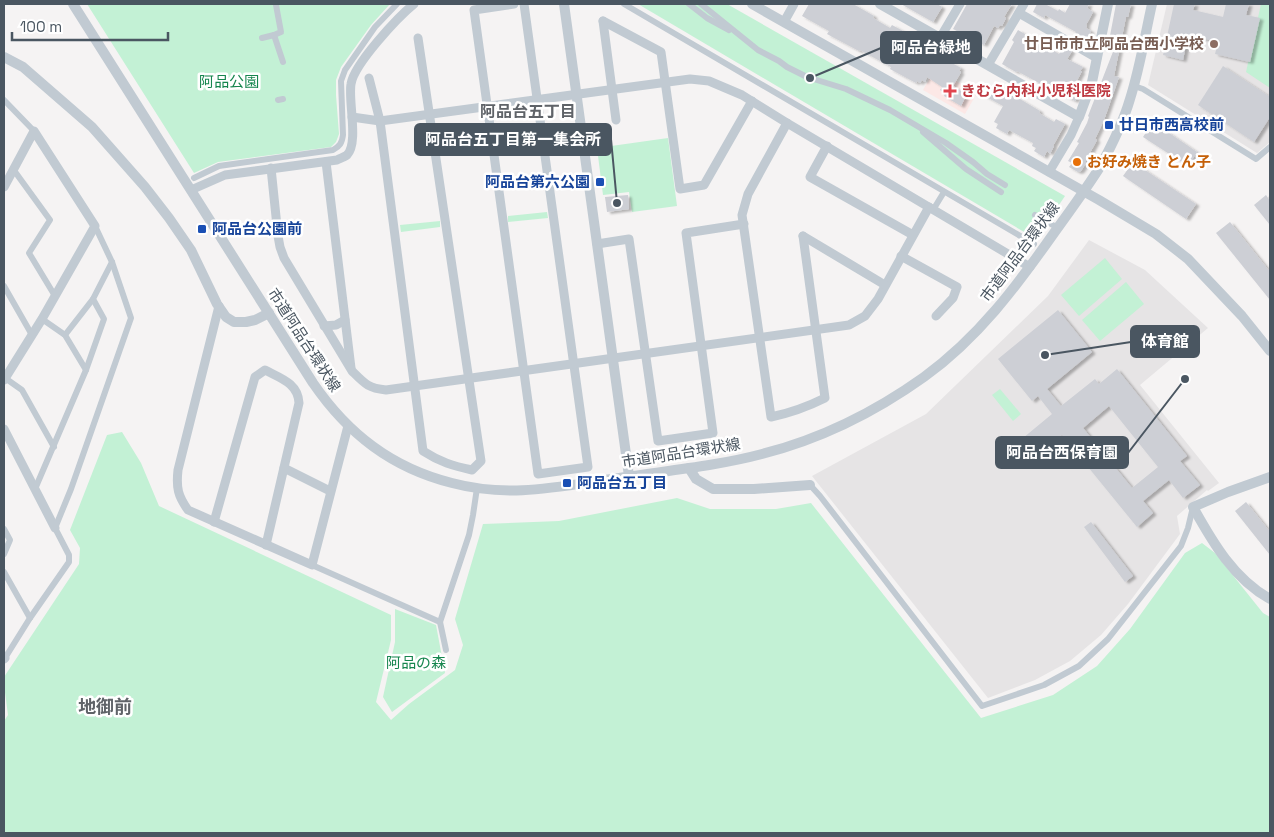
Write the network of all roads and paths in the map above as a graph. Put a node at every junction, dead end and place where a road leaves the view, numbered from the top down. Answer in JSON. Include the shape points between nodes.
{"nodes":[{"id":1,"x":73,"y":4,"type":"edge"},
{"id":2,"x":397,"y":4,"type":"edge"},
{"id":3,"x":414,"y":4,"type":"edge"},
{"id":4,"x":514,"y":4,"type":"edge"},
{"id":5,"x":524,"y":4,"type":"edge"},
{"id":6,"x":564,"y":4,"type":"edge"},
{"id":7,"x":624,"y":4,"type":"edge"},
{"id":8,"x":688,"y":4,"type":"edge"},
{"id":9,"x":701,"y":4,"type":"edge"},
{"id":10,"x":752,"y":4,"type":"edge"},
{"id":11,"x":794,"y":4,"type":"edge"},
{"id":12,"x":880,"y":4,"type":"edge"},
{"id":13,"x":960,"y":4,"type":"edge"},
{"id":14,"x":1024,"y":4,"type":"edge"},
{"id":15,"x":1108,"y":4,"type":"edge"},
{"id":16,"x":1152,"y":4,"type":"edge"},
{"id":17,"x":276,"y":5,"type":"edge"},
{"id":18,"x":892,"y":7,"type":"edge"},
{"id":19,"x":1019,"y":12,"type":"junction"},
{"id":20,"x":784,"y":22,"type":"junction"},
{"id":21,"x":274,"y":35,"type":"junction"},
{"id":22,"x":740,"y":35,"type":"junction"},
{"id":23,"x":262,"y":38,"type":"dead end"},
{"id":24,"x":418,"y":38,"type":"dead end"},
{"id":25,"x":940,"y":38,"type":"junction"},
{"id":26,"x":4,"y":57,"type":"edge"},
{"id":27,"x":1097,"y":58,"type":"junction"},
{"id":28,"x":283,"y":62,"type":"dead end"},
{"id":29,"x":988,"y":66,"type":"junction"},
{"id":30,"x":369,"y":78,"type":"dead end"},
{"id":31,"x":666,"y":82,"type":"junction"},
{"id":32,"x":1134,"y":86,"type":"junction"},
{"id":33,"x":612,"y":89,"type":"junction"},
{"id":34,"x":576,"y":94,"type":"junction"},
{"id":35,"x":4,"y":100,"type":"edge"},
{"id":36,"x":537,"y":100,"type":"junction"},
{"id":37,"x":752,"y":101,"type":"junction"},
{"id":38,"x":487,"y":106,"type":"junction"},
{"id":39,"x":430,"y":114,"type":"junction"},
{"id":40,"x":352,"y":117,"type":"junction"},
{"id":41,"x":1079,"y":118,"type":"junction"},
{"id":42,"x":907,"y":119,"type":"junction"},
{"id":43,"x":616,"y":120,"type":"dead end"},
{"id":44,"x":380,"y":121,"type":"junction"},
{"id":45,"x":787,"y":123,"type":"junction"},
{"id":46,"x":34,"y":131,"type":"junction"},
{"id":47,"x":827,"y":146,"type":"junction"},
{"id":48,"x":1270,"y":147,"type":"edge"},
{"id":49,"x":326,"y":162,"type":"junction"},
{"id":50,"x":271,"y":168,"type":"junction"},
{"id":51,"x":13,"y":169,"type":"junction"},
{"id":52,"x":1049,"y":172,"type":"junction"},
{"id":53,"x":194,"y":178,"type":"dead end"},
{"id":54,"x":1005,"y":185,"type":"dead end"},
{"id":55,"x":4,"y":187,"type":"edge"},
{"id":56,"x":191,"y":190,"type":"junction"},
{"id":57,"x":944,"y":192,"type":"junction"},
{"id":58,"x":1001,"y":192,"type":"dead end"},
{"id":59,"x":1084,"y":192,"type":"junction"},
{"id":60,"x":931,"y":208,"type":"junction"},
{"id":61,"x":1035,"y":214,"type":"dead end"},
{"id":62,"x":744,"y":224,"type":"junction"},
{"id":63,"x":95,"y":226,"type":"junction"},
{"id":64,"x":1058,"y":228,"type":"junction"},
{"id":65,"x":913,"y":235,"type":"junction"},
{"id":66,"x":597,"y":244,"type":"junction"},
{"id":67,"x":1034,"y":244,"type":"dead end"},
{"id":68,"x":902,"y":256,"type":"junction"},
{"id":69,"x":112,"y":262,"type":"junction"},
{"id":70,"x":1030,"y":267,"type":"junction"},
{"id":71,"x":886,"y":285,"type":"junction"},
{"id":72,"x":4,"y":286,"type":"edge"},
{"id":73,"x":55,"y":296,"type":"junction"},
{"id":74,"x":93,"y":299,"type":"junction"},
{"id":75,"x":219,"y":306,"type":"junction"},
{"id":76,"x":269,"y":314,"type":"junction"},
{"id":77,"x":936,"y":316,"type":"dead end"},
{"id":78,"x":42,"y":319,"type":"junction"},
{"id":79,"x":346,"y":320,"type":"junction"},
{"id":80,"x":324,"y":326,"type":"junction"},
{"id":81,"x":816,"y":330,"type":"junction"},
{"id":82,"x":32,"y":335,"type":"junction"},
{"id":83,"x":65,"y":335,"type":"junction"},
{"id":84,"x":760,"y":338,"type":"junction"},
{"id":85,"x":702,"y":346,"type":"junction"},
{"id":86,"x":1270,"y":351,"type":"edge"},
{"id":87,"x":645,"y":354,"type":"junction"},
{"id":88,"x":612,"y":358,"type":"junction"},
{"id":89,"x":574,"y":364,"type":"junction"},
{"id":90,"x":86,"y":370,"type":"junction"},
{"id":91,"x":352,"y":371,"type":"junction"},
{"id":92,"x":524,"y":371,"type":"junction"},
{"id":93,"x":469,"y":378,"type":"junction"},
{"id":94,"x":5,"y":379,"type":"edge"},
{"id":95,"x":415,"y":386,"type":"junction"},
{"id":96,"x":348,"y":426,"type":"junction"},
{"id":97,"x":4,"y":429,"type":"edge"},
{"id":98,"x":54,"y":448,"type":"junction"},
{"id":99,"x":284,"y":468,"type":"junction"},
{"id":100,"x":689,"y":468,"type":"junction"},
{"id":101,"x":629,"y":476,"type":"junction"},
{"id":102,"x":1270,"y":477,"type":"edge"},
{"id":103,"x":810,"y":485,"type":"joint"},
{"id":104,"x":477,"y":488,"type":"junction"},
{"id":105,"x":35,"y":489,"type":"junction"},
{"id":106,"x":330,"y":491,"type":"junction"},
{"id":107,"x":1193,"y":507,"type":"junction"},
{"id":108,"x":214,"y":522,"type":"junction"},
{"id":109,"x":55,"y":528,"type":"junction"},
{"id":110,"x":4,"y":529,"type":"edge"},
{"id":111,"x":266,"y":545,"type":"junction"},
{"id":112,"x":4,"y":554,"type":"edge"},
{"id":113,"x":312,"y":565,"type":"junction"},
{"id":114,"x":4,"y":572,"type":"edge"},
{"id":115,"x":1270,"y":599,"type":"edge"},
{"id":116,"x":30,"y":618,"type":"junction"},
{"id":117,"x":440,"y":622,"type":"junction"},
{"id":118,"x":446,"y":650,"type":"dead end"},
{"id":119,"x":4,"y":658,"type":"edge"}],
"edges":[{"from":1,"to":56,"type":"street","name":"市道阿品台環状線"},
{"from":2,"to":53,"type":"street","via":[[375,27],[345,70],[341,81],[343,135],[339,147],[219,166]]},
{"from":3,"to":40,"type":"street","via":[[384,34],[354,74],[351,83]]},
{"from":4,"to":38,"type":"street","via":[[474,10]]},
{"from":5,"to":36,"type":"street"},
{"from":6,"to":34,"type":"street"},
{"from":7,"to":57,"type":"street"},
{"from":8,"to":22,"type":"street","via":[[706,18]]},
{"from":9,"to":22,"type":"street"},
{"from":10,"to":20,"type":"street"},
{"from":11,"to":20,"type":"street"},
{"from":12,"to":18,"type":"street"},
{"from":13,"to":25,"type":"street"},
{"from":14,"to":19,"type":"street"},
{"from":15,"to":27,"type":"street"},
{"from":16,"to":32,"type":"street","name":"市道阿品台環状線"},
{"from":17,"to":21,"type":"street","via":[[281,32]]},
{"from":18,"to":25,"type":"street"},
{"from":19,"to":27,"type":"street"},
{"from":19,"to":29,"type":"street"},
{"from":20,"to":52,"type":"street"},
{"from":21,"to":23,"type":"street"},
{"from":21,"to":28,"type":"street"},
{"from":22,"to":42,"type":"street","via":[[787,68],[846,89]]},
{"from":24,"to":39,"type":"street"},
{"from":25,"to":29,"type":"street"},
{"from":26,"to":75,"type":"street","via":[[23,67],[92,127],[145,187],[191,250]]},
{"from":27,"to":41,"type":"street"},
{"from":29,"to":41,"type":"street"},
{"from":30,"to":44,"type":"street"},
{"from":31,"to":33,"type":"street"},
{"from":31,"to":33,"type":"street","via":[[661,52],[603,21]]},
{"from":31,"to":37,"type":"street","via":[[709,81]]},
{"from":31,"to":37,"type":"street","via":[[680,189],[704,185]]},
{"from":32,"to":48,"type":"street","via":[[1256,158]]},
{"from":32,"to":59,"type":"street","name":"市道阿品台環状線","via":[[1112,144]]},
{"from":33,"to":34,"type":"street"},
{"from":33,"to":43,"type":"street"},
{"from":34,"to":36,"type":"street"},
{"from":34,"to":66,"type":"street"},
{"from":35,"to":46,"type":"street"},
{"from":36,"to":38,"type":"street"},
{"from":36,"to":89,"type":"street"},
{"from":37,"to":45,"type":"street"},
{"from":38,"to":39,"type":"street"},
{"from":38,"to":92,"type":"street"},
{"from":39,"to":44,"type":"street"},
{"from":39,"to":93,"type":"street"},
{"from":40,"to":44,"type":"street"},
{"from":40,"to":49,"type":"street","via":[[353,136],[347,155]]},
{"from":41,"to":52,"type":"street"},
{"from":42,"to":54,"type":"street"},
{"from":42,"to":58,"type":"street","via":[[966,169]]},
{"from":44,"to":95,"type":"street"},
{"from":45,"to":47,"type":"street"},
{"from":45,"to":62,"type":"street","via":[[748,194],[742,215]]},
{"from":46,"to":51,"type":"street"},
{"from":46,"to":63,"type":"street"},
{"from":47,"to":60,"type":"street"},
{"from":47,"to":65,"type":"street","via":[[810,177]]},
{"from":49,"to":50,"type":"street"},
{"from":49,"to":79,"type":"street"},
{"from":50,"to":56,"type":"street","via":[[225,175]]},
{"from":50,"to":80,"type":"street","via":[[278,236],[284,258]]},
{"from":51,"to":55,"type":"street"},
{"from":51,"to":73,"type":"street","via":[[50,220],[29,254]]},
{"from":52,"to":59,"type":"street"},
{"from":56,"to":76,"type":"street","name":"市道阿品台環状線"},
{"from":57,"to":60,"type":"street"},
{"from":57,"to":67,"type":"street"},
{"from":59,"to":64,"type":"street","name":"市道阿品台環状線"},
{"from":59,"to":86,"type":"street","via":[[1156,234],[1188,259]]},
{"from":60,"to":65,"type":"street"},
{"from":60,"to":70,"type":"street"},
{"from":61,"to":64,"type":"street"},
{"from":62,"to":84,"type":"street"},
{"from":62,"to":85,"type":"street","via":[[686,233]]},
{"from":63,"to":69,"type":"street"},
{"from":63,"to":73,"type":"street"},
{"from":64,"to":70,"type":"street","name":"市道阿品台環状線"},
{"from":65,"to":68,"type":"street"},
{"from":66,"to":87,"type":"street","via":[[628,239]]},
{"from":66,"to":88,"type":"street"},
{"from":68,"to":71,"type":"street"},
{"from":68,"to":77,"type":"street","via":[[957,287],[953,298]]},
{"from":69,"to":74,"type":"street"},
{"from":69,"to":109,"type":"street","via":[[131,318],[72,489]]},
{"from":70,"to":100,"type":"street","name":"市道阿品台環状線","via":[[972,336],[926,376],[875,409],[791,446]]},
{"from":71,"to":81,"type":"street","via":[[866,316],[849,325]]},
{"from":71,"to":81,"type":"street","via":[[803,236]]},
{"from":72,"to":82,"type":"street"},
{"from":73,"to":78,"type":"street"},
{"from":74,"to":83,"type":"street"},
{"from":74,"to":90,"type":"street","via":[[104,319]]},
{"from":75,"to":76,"type":"street","via":[[226,318],[234,322],[255,320]]},
{"from":75,"to":108,"type":"street","via":[[176,482],[188,510]]},
{"from":76,"to":96,"type":"street","name":"市道阿品台環状線","via":[[323,398]]},
{"from":78,"to":82,"type":"street"},
{"from":78,"to":83,"type":"street"},
{"from":79,"to":80,"type":"street"},
{"from":79,"to":91,"type":"street"},
{"from":80,"to":91,"type":"street"},
{"from":81,"to":84,"type":"street"},
{"from":81,"to":84,"type":"street","via":[[825,398],[806,408],[771,417]]},
{"from":82,"to":94,"type":"street"},
{"from":83,"to":90,"type":"street"},
{"from":84,"to":85,"type":"street"},
{"from":85,"to":87,"type":"street"},
{"from":85,"to":87,"type":"street","via":[[714,433],[658,441]]},
{"from":87,"to":88,"type":"street"},
{"from":88,"to":89,"type":"street"},
{"from":88,"to":101,"type":"street"},
{"from":89,"to":92,"type":"street"},
{"from":89,"to":92,"type":"street","via":[[588,467],[538,474]]},
{"from":90,"to":98,"type":"street"},
{"from":91,"to":95,"type":"street","via":[[375,389]]},
{"from":92,"to":93,"type":"street"},
{"from":93,"to":95,"type":"street"},
{"from":93,"to":95,"type":"street","via":[[481,461],[472,470],[452,466],[423,452]]},
{"from":94,"to":98,"type":"street","via":[[22,390]]},
{"from":96,"to":104,"type":"street","name":"市道阿品台環状線","via":[[376,450],[409,468],[443,481]]},
{"from":96,"to":106,"type":"street"},
{"from":97,"to":105,"type":"street"},
{"from":98,"to":105,"type":"street"},
{"from":99,"to":106,"type":"street"},
{"from":99,"to":108,"type":"street","via":[[299,397],[293,386],[265,370],[255,377]]},
{"from":99,"to":111,"type":"street"},
{"from":100,"to":101,"type":"street","name":"市道阿品台環状線"},
{"from":100,"to":103,"type":"street","via":[[696,479],[713,489]]},
{"from":101,"to":104,"type":"street","name":"市道阿品台環状線","via":[[528,490]]},
{"from":102,"to":107,"type":"street"},
{"from":103,"to":107,"type":"street","via":[[982,706],[1044,684],[1079,666],[1108,639],[1181,546]]},
{"from":104,"to":117,"type":"street","via":[[469,535]]},
{"from":105,"to":109,"type":"street"},
{"from":106,"to":113,"type":"street"},
{"from":107,"to":115,"type":"street","via":[[1212,541],[1236,572]]},
{"from":108,"to":111,"type":"street"},
{"from":109,"to":116,"type":"street","via":[[69,555],[69,562]]},
{"from":110,"to":112,"type":"street","via":[[10,540]]},
{"from":111,"to":113,"type":"street"},
{"from":113,"to":117,"type":"street"},
{"from":114,"to":116,"type":"street"},
{"from":116,"to":119,"type":"street"},
{"from":117,"to":118,"type":"street"}]}
